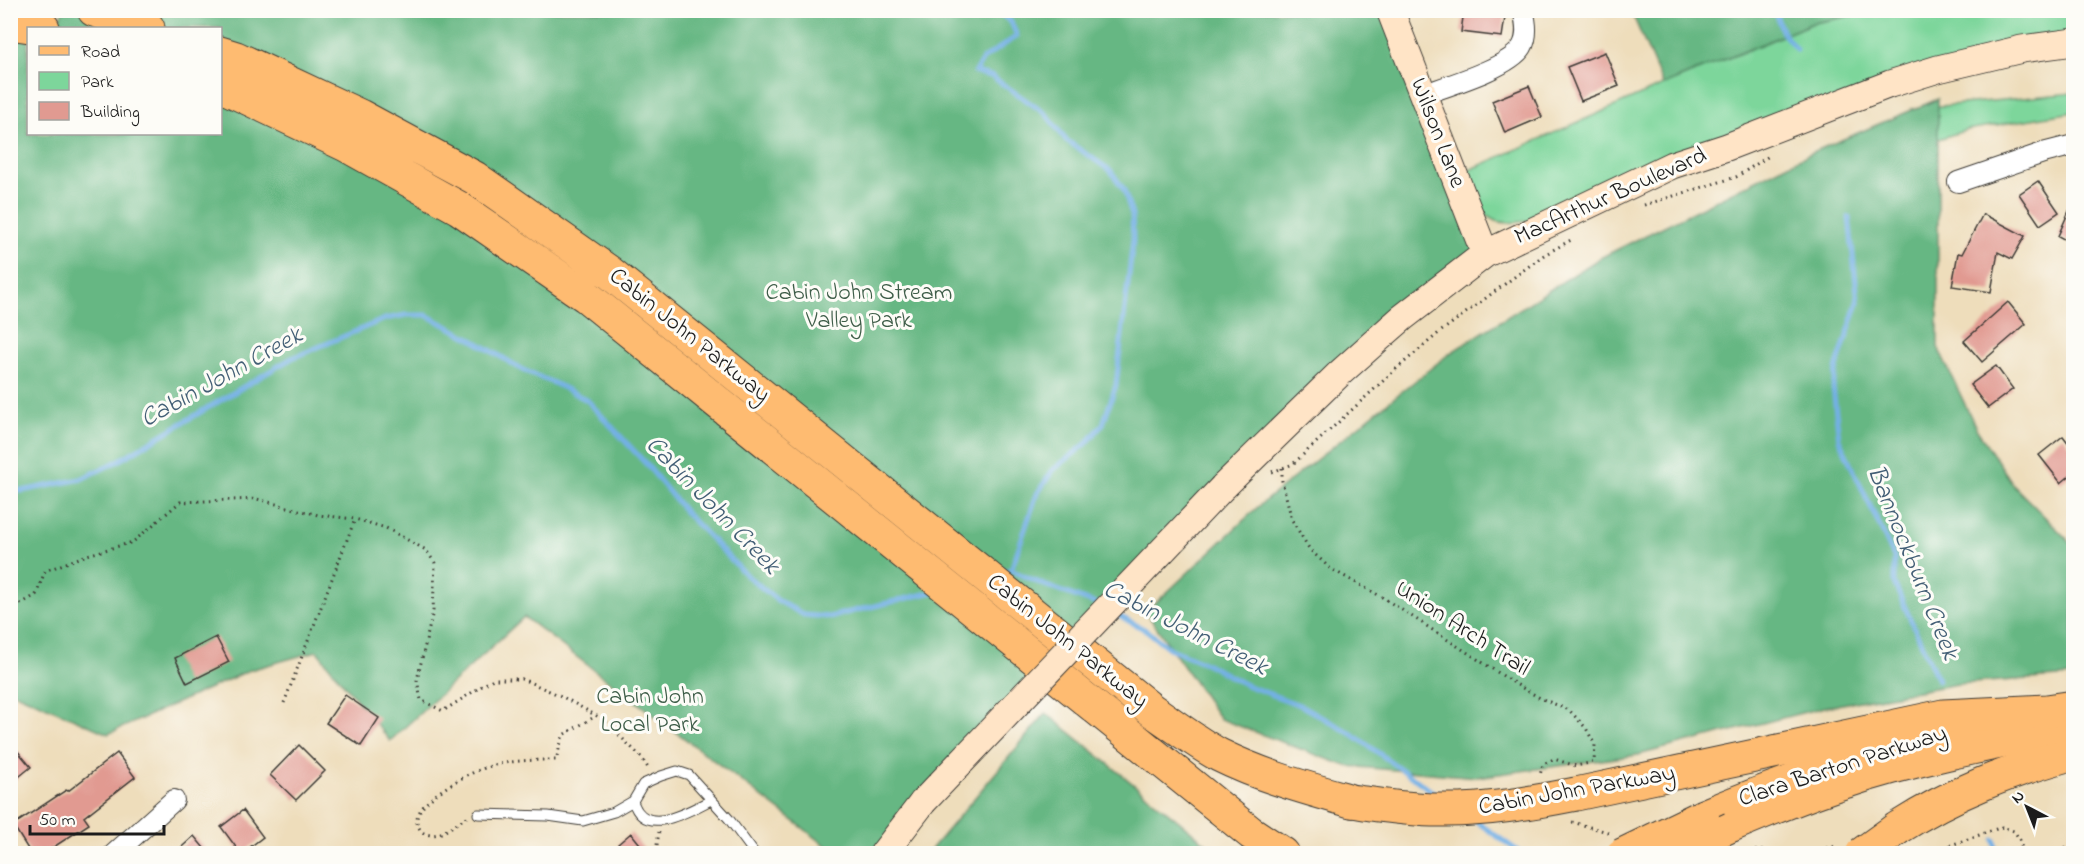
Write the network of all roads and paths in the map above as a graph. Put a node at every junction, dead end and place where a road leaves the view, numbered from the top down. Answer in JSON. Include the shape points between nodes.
{"nodes":[{"id":1,"x":94,"y":10,"type":"edge"},
{"id":2,"x":1390,"y":10,"type":"edge"},
{"id":3,"x":1523,"y":10,"type":"edge"},
{"id":4,"x":10,"y":23,"type":"edge"},
{"id":5,"x":36,"y":27,"type":"edge"},
{"id":6,"x":145,"y":27,"type":"edge"},
{"id":7,"x":2073,"y":42,"type":"edge"},
{"id":8,"x":222,"y":54,"type":"edge"},
{"id":9,"x":222,"y":86,"type":"edge"},
{"id":10,"x":1422,"y":95,"type":"junction"},
{"id":11,"x":2073,"y":146,"type":"edge"},
{"id":12,"x":1774,"y":153,"type":"dead end"},
{"id":13,"x":1958,"y":182,"type":"dead end"},
{"id":14,"x":1639,"y":206,"type":"dead end"},
{"id":15,"x":1574,"y":238,"type":"dead end"},
{"id":16,"x":1485,"y":254,"type":"junction"},
{"id":17,"x":1282,"y":468,"type":"junction"},
{"id":18,"x":1265,"y":478,"type":"dead end"},
{"id":19,"x":354,"y":519,"type":"junction"},
{"id":20,"x":10,"y":610,"type":"edge"},
{"id":21,"x":1103,"y":692,"type":"junction"},
{"id":22,"x":284,"y":704,"type":"dead end"},
{"id":23,"x":596,"y":716,"type":"junction"},
{"id":24,"x":2065,"y":716,"type":"edge"},
{"id":25,"x":2073,"y":753,"type":"edge"},
{"id":26,"x":1540,"y":775,"type":"dead end"},
{"id":27,"x":655,"y":778,"type":"junction"},
{"id":28,"x":174,"y":800,"type":"dead end"},
{"id":29,"x":633,"y":801,"type":"junction"},
{"id":30,"x":711,"y":801,"type":"junction"},
{"id":31,"x":478,"y":814,"type":"joint"},
{"id":32,"x":2073,"y":844,"type":"edge"},
{"id":33,"x":114,"y":854,"type":"edge"},
{"id":34,"x":754,"y":854,"type":"edge"},
{"id":35,"x":883,"y":854,"type":"edge"},
{"id":36,"x":1282,"y":854,"type":"edge"},
{"id":37,"x":1621,"y":854,"type":"edge"},
{"id":38,"x":1673,"y":854,"type":"edge"},
{"id":39,"x":1862,"y":854,"type":"edge"},
{"id":40,"x":1921,"y":854,"type":"edge"},
{"id":41,"x":2024,"y":854,"type":"edge"},
{"id":42,"x":2042,"y":854,"type":"edge"}],
"edges":[{"from":1,"to":6,"type":"highway"},
{"from":2,"to":10,"type":"main road","name":"Wilson Lane"},
{"from":3,"to":10,"type":"street","via":[[1526,33],[1522,47],[1499,66]]},
{"from":4,"to":5,"type":"highway"},
{"from":7,"to":16,"type":"main road","name":"MacArthur Boulevard","via":[[2012,51],[1890,84],[1672,165]]},
{"from":8,"to":21,"type":"highway","name":"Cabin John Parkway","via":[[360,116],[475,178],[609,272],[940,539]]},
{"from":9,"to":21,"type":"highway","name":"Cabin John Parkway","via":[[346,145],[459,208],[586,296],[878,531]]},
{"from":10,"to":16,"type":"main road","name":"Wilson Lane"},
{"from":11,"to":13,"type":"street"},
{"from":12,"to":14,"type":"path","via":[[1736,177]]},
{"from":15,"to":17,"type":"path","via":[[1544,255],[1440,332],[1293,464]]},
{"from":16,"to":35,"type":"main road","name":"MacArthur Boulevard","bridge":true,"via":[[1369,347],[1223,487],[923,802]]},
{"from":17,"to":18,"type":"path"},
{"from":17,"to":26,"type":"path","name":"Union Arch Trail","via":[[1292,520],[1310,550],[1331,569],[1382,597],[1514,683],[1569,710],[1586,728],[1595,746],[1594,762],[1576,766],[1554,759],[1543,764]]},
{"from":19,"to":20,"type":"path","via":[[318,515],[257,499],[180,502],[133,542],[45,572],[36,595]]},
{"from":19,"to":22,"type":"path"},
{"from":19,"to":23,"type":"path","via":[[386,528],[426,550],[435,563],[433,611],[417,680],[421,700],[443,711],[494,679],[522,680]]},
{"from":21,"to":24,"type":"highway","name":"Cabin John Parkway","bridge":true,"via":[[1153,711],[1219,754],[1285,782],[1351,801],[1438,810],[1511,806],[1576,794],[1942,716]]},
{"from":21,"to":36,"type":"highway","name":"Cabin John Parkway","via":[[1251,833]]},
{"from":23,"to":27,"type":"path","via":[[642,758]]},
{"from":23,"to":31,"type":"path","via":[[563,735],[556,760],[519,760],[467,775],[424,807],[417,822],[422,832],[432,837]]},
{"from":24,"to":37,"type":"main road","name":"Clara Barton Parkway","bridge":true,"via":[[1949,731],[1863,755],[1762,789]]},
{"from":24,"to":38,"type":"main road","name":"Clara Barton Parkway","bridge":true,"via":[[1976,748],[1847,782],[1731,826]]},
{"from":25,"to":39,"type":"highway","bridge":true,"via":[[1950,796]]},
{"from":27,"to":29,"type":"lane","via":[[643,784]]},
{"from":27,"to":30,"type":"lane","via":[[677,771],[689,775]]},
{"from":28,"to":33,"type":"street"},
{"from":29,"to":30,"type":"lane","via":[[635,809],[647,819],[665,821]]},
{"from":29,"to":31,"type":"lane","via":[[614,812],[583,820]]},
{"from":30,"to":34,"type":"lane"},
{"from":32,"to":42,"type":"path"},
{"from":40,"to":41,"type":"path","via":[[2002,827],[2014,831]]}]}
